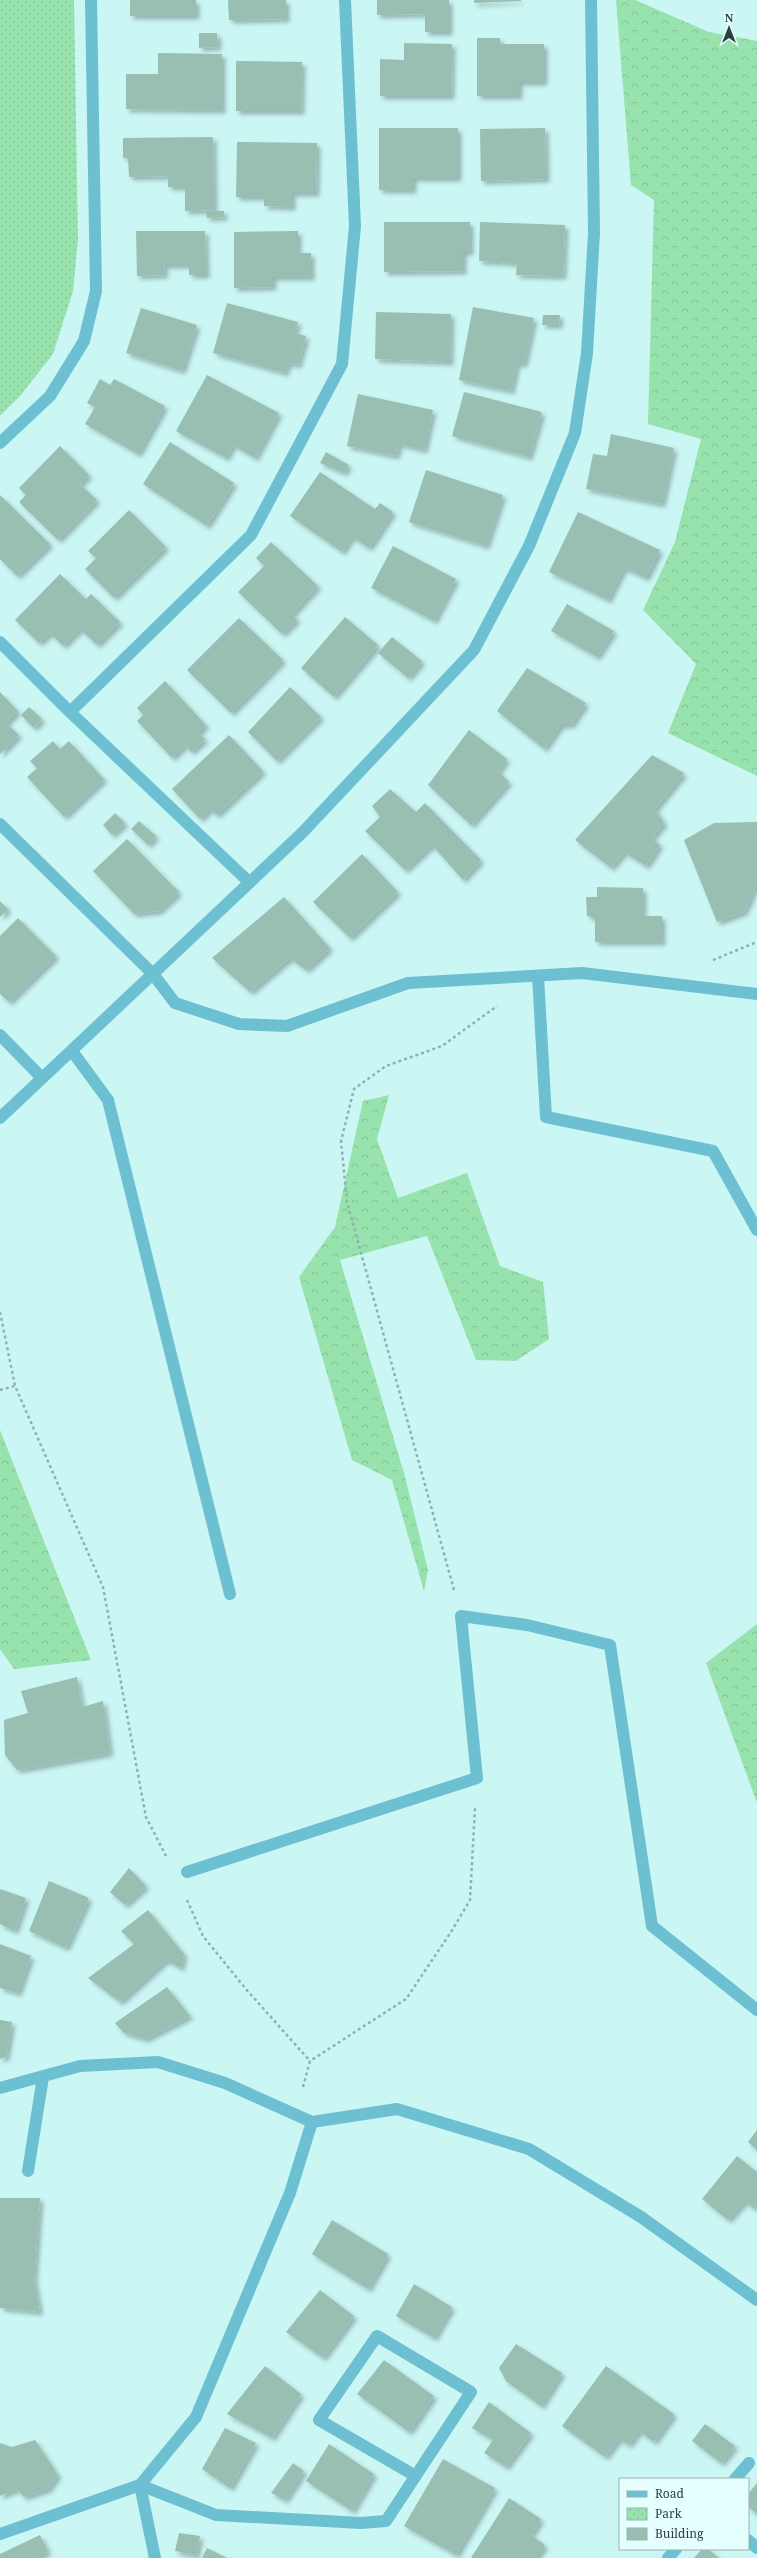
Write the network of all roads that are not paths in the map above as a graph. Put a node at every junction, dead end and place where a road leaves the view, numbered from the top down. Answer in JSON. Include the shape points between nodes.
{"nodes":[{"id":1,"x":91,"y":0,"type":"edge"},
{"id":2,"x":345,"y":0,"type":"edge"},
{"id":3,"x":591,"y":0,"type":"edge"},
{"id":4,"x":0,"y":443,"type":"edge"},
{"id":5,"x":0,"y":642,"type":"edge"},
{"id":6,"x":70,"y":712,"type":"junction"},
{"id":7,"x":0,"y":824,"type":"edge"},
{"id":8,"x":249,"y":882,"type":"junction"},
{"id":9,"x":153,"y":974,"type":"junction"},
{"id":10,"x":538,"y":976,"type":"junction"},
{"id":11,"x":757,"y":994,"type":"edge"},
{"id":12,"x":0,"y":1035,"type":"edge"},
{"id":13,"x":72,"y":1051,"type":"junction"},
{"id":14,"x":41,"y":1078,"type":"junction"},
{"id":15,"x":0,"y":1118,"type":"edge"},
{"id":16,"x":757,"y":1230,"type":"edge"},
{"id":17,"x":230,"y":1594,"type":"dead end"},
{"id":18,"x":188,"y":1872,"type":"dead end"},
{"id":19,"x":757,"y":2010,"type":"edge"},
{"id":20,"x":43,"y":2077,"type":"junction"},
{"id":21,"x":0,"y":2088,"type":"edge"},
{"id":22,"x":312,"y":2122,"type":"junction"},
{"id":23,"x":28,"y":2171,"type":"dead end"},
{"id":24,"x":757,"y":2300,"type":"edge"},
{"id":25,"x":749,"y":2463,"type":"dead end"},
{"id":26,"x":414,"y":2476,"type":"junction"},
{"id":27,"x":736,"y":2478,"type":"edge"},
{"id":28,"x":140,"y":2485,"type":"junction"},
{"id":29,"x":0,"y":2534,"type":"edge"},
{"id":30,"x":749,"y":2541,"type":"edge"},
{"id":31,"x":757,"y":2548,"type":"edge"},
{"id":32,"x":675,"y":2550,"type":"edge"},
{"id":33,"x":155,"y":2558,"type":"edge"},
{"id":34,"x":668,"y":2558,"type":"edge"}],
"edges":[{"from":1,"to":4,"type":"street","via":[[96,291],[84,341],[50,396]]},
{"from":2,"to":6,"type":"street","via":[[355,226],[342,364],[251,535]]},
{"from":3,"to":8,"type":"street","via":[[594,233],[587,353],[575,433],[529,546],[474,650],[302,833]]},
{"from":5,"to":6,"type":"street"},
{"from":6,"to":8,"type":"street"},
{"from":7,"to":9,"type":"street"},
{"from":8,"to":9,"type":"street"},
{"from":9,"to":10,"type":"street","via":[[175,1003],[239,1024],[287,1026],[408,983]]},
{"from":9,"to":13,"type":"street"},
{"from":10,"to":11,"type":"street","via":[[582,973]]},
{"from":10,"to":16,"type":"street","via":[[546,1117],[713,1151]]},
{"from":12,"to":14,"type":"street"},
{"from":13,"to":14,"type":"street"},
{"from":13,"to":17,"type":"street","via":[[108,1100]]},
{"from":14,"to":15,"type":"street"},
{"from":18,"to":19,"type":"street","via":[[477,1778],[461,1616],[527,1625],[610,1645],[652,1926]]},
{"from":20,"to":21,"type":"street"},
{"from":20,"to":22,"type":"street","via":[[80,2066],[158,2062],[225,2083]]},
{"from":20,"to":23,"type":"street"},
{"from":22,"to":24,"type":"street","via":[[397,2109],[529,2149],[641,2217]]},
{"from":22,"to":28,"type":"street","via":[[290,2193],[196,2417]]},
{"from":25,"to":27,"type":"street"},
{"from":26,"to":26,"type":"street","via":[[470,2392],[377,2336],[318,2420]]},
{"from":26,"to":28,"type":"street","via":[[386,2521],[361,2523],[216,2515]]},
{"from":28,"to":29,"type":"street"},
{"from":28,"to":33,"type":"street"},
{"from":30,"to":31,"type":"street"},
{"from":32,"to":34,"type":"street"}]}
